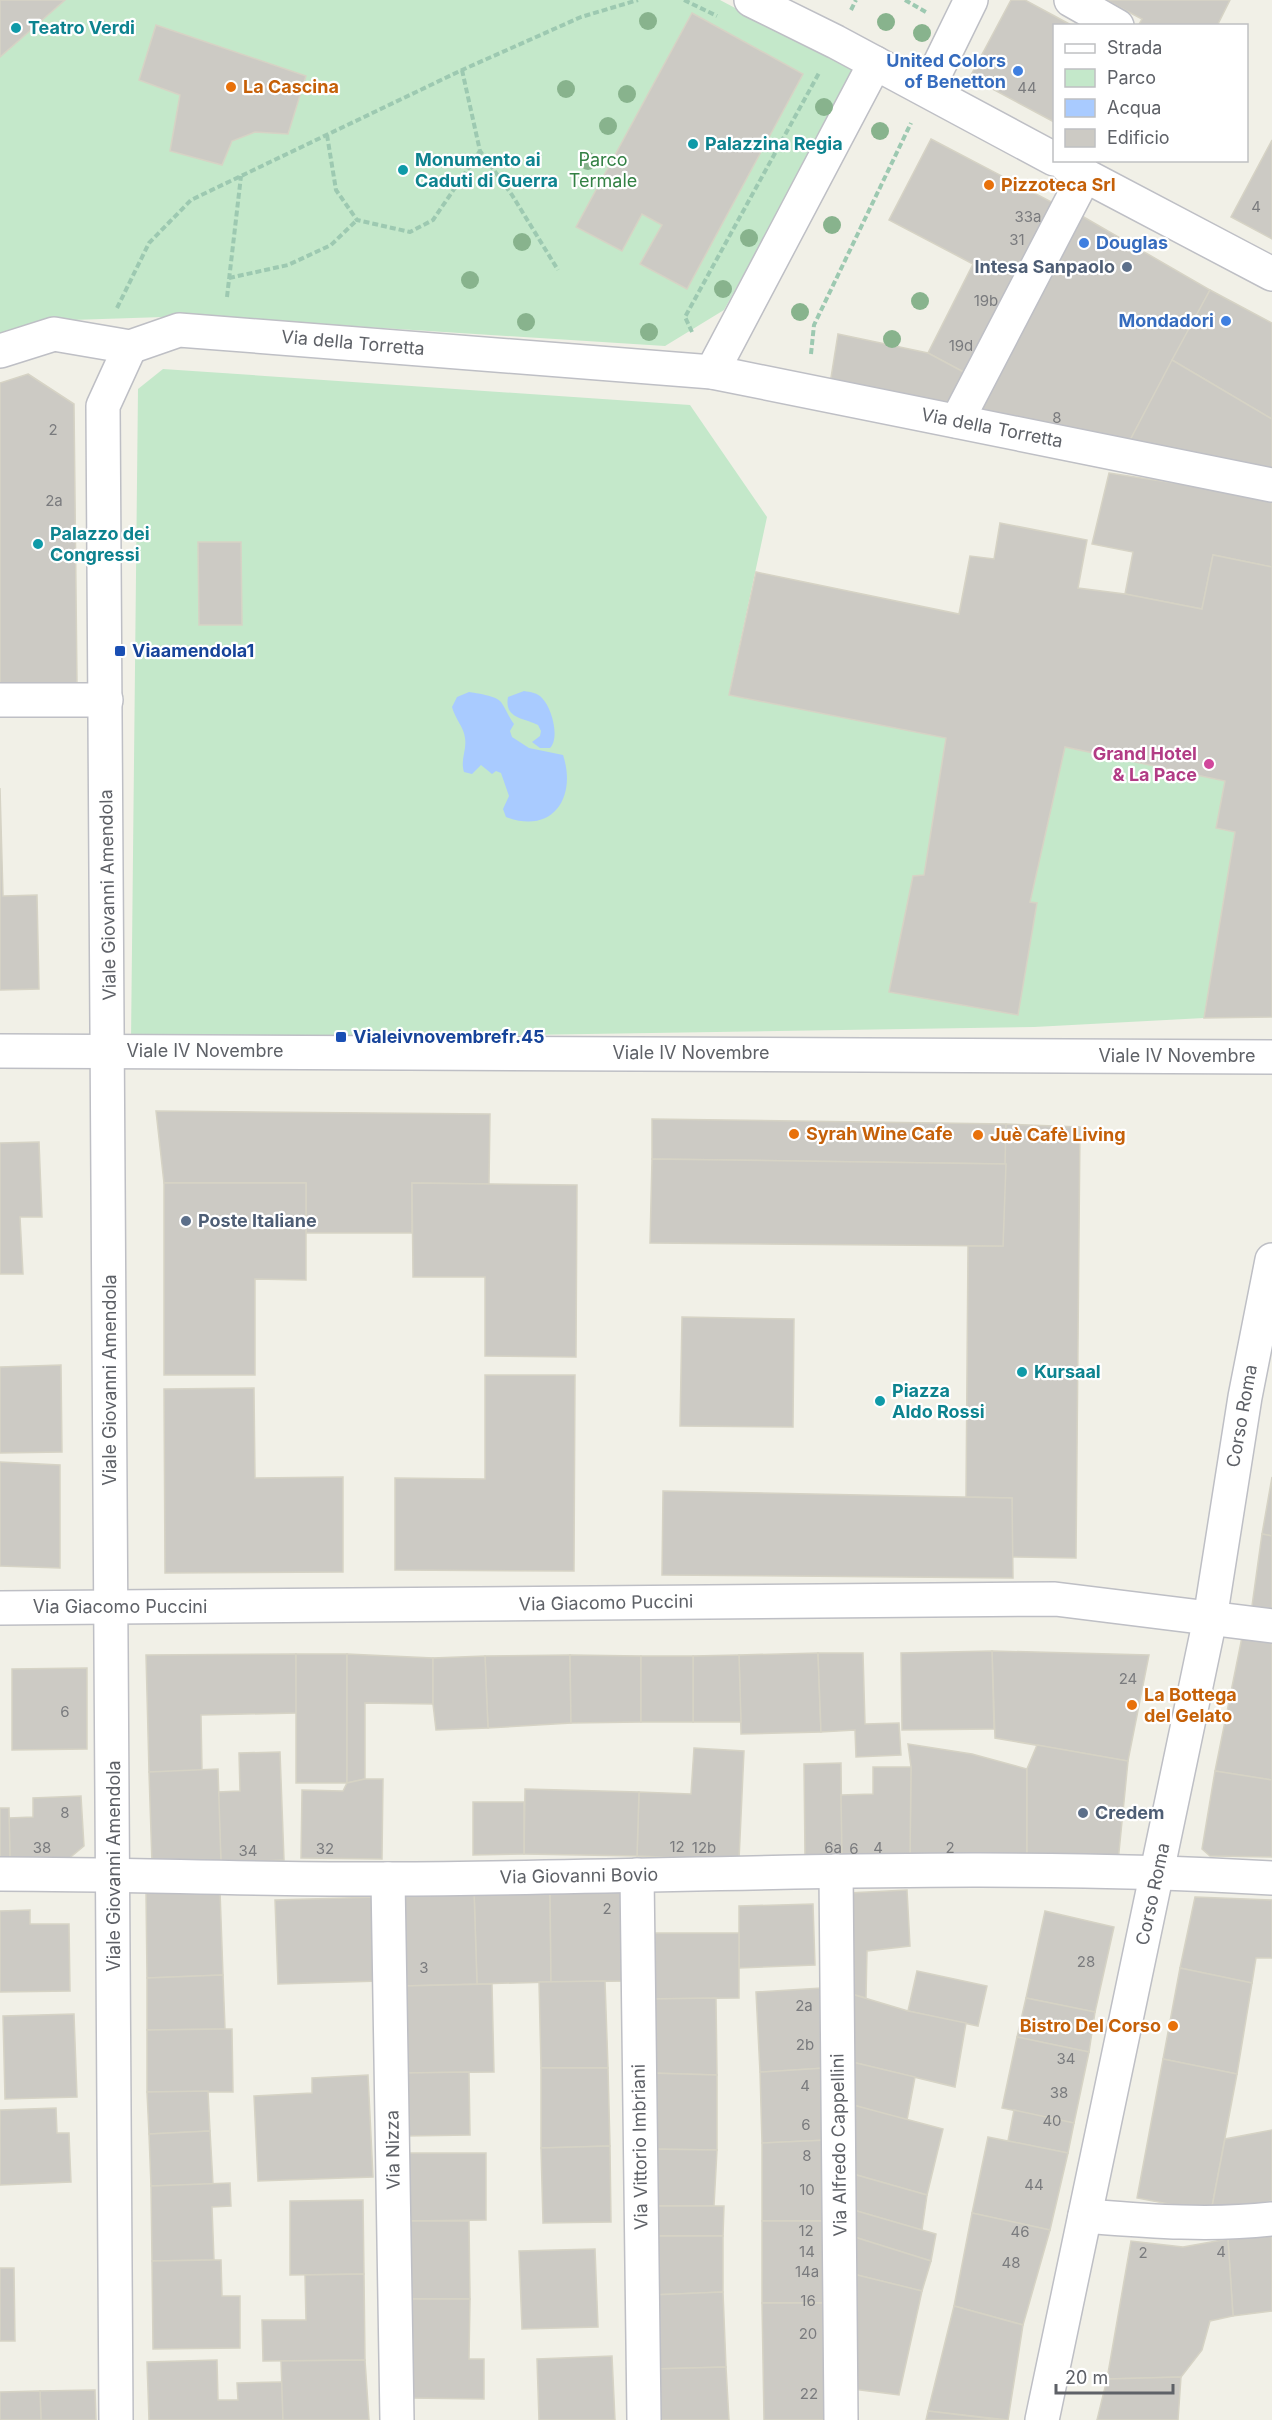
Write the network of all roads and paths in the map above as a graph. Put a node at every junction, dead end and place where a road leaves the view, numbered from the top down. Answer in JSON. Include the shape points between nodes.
{"nodes":[{"id":1,"x":638,"y":0,"type":"edge"},
{"id":2,"x":751,"y":0,"type":"edge"},
{"id":3,"x":856,"y":0,"type":"edge"},
{"id":4,"x":971,"y":0,"type":"edge"},
{"id":5,"x":1071,"y":0,"type":"edge"},
{"id":6,"x":1113,"y":24,"type":"edge"},
{"id":7,"x":836,"y":42,"type":"junction"},
{"id":8,"x":875,"y":63,"type":"junction"},
{"id":9,"x":462,"y":70,"type":"junction"},
{"id":10,"x":927,"y":90,"type":"junction"},
{"id":11,"x":327,"y":135,"type":"junction"},
{"id":12,"x":480,"y":151,"type":"junction"},
{"id":13,"x":1053,"y":158,"type":"edge"},
{"id":14,"x":1065,"y":165,"type":"edge"},
{"id":15,"x":241,"y":176,"type":"junction"},
{"id":16,"x":357,"y":220,"type":"junction"},
{"id":17,"x":558,"y":270,"type":"dead end"},
{"id":18,"x":1272,"y":274,"type":"edge"},
{"id":19,"x":229,"y":278,"type":"junction"},
{"id":20,"x":225,"y":333,"type":"junction"},
{"id":21,"x":115,"y":344,"type":"junction"},
{"id":22,"x":0,"y":351,"type":"edge"},
{"id":23,"x":712,"y":372,"type":"junction"},
{"id":24,"x":811,"y":392,"type":"junction"},
{"id":25,"x":957,"y":421,"type":"junction"},
{"id":26,"x":1272,"y":485,"type":"edge"},
{"id":27,"x":0,"y":700,"type":"edge"},
{"id":28,"x":106,"y":700,"type":"junction"},
{"id":29,"x":0,"y":1051,"type":"edge"},
{"id":30,"x":109,"y":1051,"type":"junction"},
{"id":31,"x":1272,"y":1057,"type":"edge"},
{"id":32,"x":1272,"y":1260,"type":"edge"},
{"id":33,"x":1258,"y":1398,"type":"edge"},
{"id":34,"x":0,"y":1608,"type":"edge"},
{"id":35,"x":112,"y":1608,"type":"junction"},
{"id":36,"x":1210,"y":1619,"type":"junction"},
{"id":37,"x":1272,"y":1626,"type":"edge"},
{"id":38,"x":836,"y":1871,"type":"junction"},
{"id":39,"x":1157,"y":1871,"type":"junction"},
{"id":40,"x":0,"y":1874,"type":"edge"},
{"id":41,"x":113,"y":1874,"type":"junction"},
{"id":42,"x":637,"y":1875,"type":"junction"},
{"id":43,"x":1272,"y":1878,"type":"edge"},
{"id":44,"x":388,"y":1879,"type":"junction"},
{"id":45,"x":1085,"y":2216,"type":"junction"},
{"id":46,"x":1272,"y":2219,"type":"edge"},
{"id":47,"x":116,"y":2420,"type":"edge"},
{"id":48,"x":397,"y":2420,"type":"edge"},
{"id":49,"x":644,"y":2420,"type":"edge"},
{"id":50,"x":841,"y":2420,"type":"edge"},
{"id":51,"x":1042,"y":2420,"type":"edge"}],
"edges":[{"from":1,"to":9,"type":"path","via":[[581,17]]},
{"from":2,"to":7,"type":"street"},
{"from":3,"to":7,"type":"path"},
{"from":4,"to":10,"type":"street"},
{"from":5,"to":6,"type":"street"},
{"from":7,"to":8,"type":"street"},
{"from":7,"to":23,"type":"path","via":[[685,317]]},
{"from":8,"to":10,"type":"street"},
{"from":8,"to":23,"type":"street"},
{"from":9,"to":11,"type":"path"},
{"from":9,"to":12,"type":"path"},
{"from":10,"to":13,"type":"street"},
{"from":10,"to":24,"type":"path","via":[[814,325]]},
{"from":11,"to":15,"type":"path"},
{"from":11,"to":16,"type":"path","via":[[336,190]]},
{"from":12,"to":16,"type":"path","via":[[433,220],[410,232]]},
{"from":12,"to":17,"type":"path"},
{"from":14,"to":18,"type":"street"},
{"from":14,"to":25,"type":"street"},
{"from":15,"to":19,"type":"path"},
{"from":15,"to":21,"type":"path","via":[[191,200],[149,243]]},
{"from":16,"to":19,"type":"path","via":[[331,245],[288,264]]},
{"from":19,"to":20,"type":"path"},
{"from":20,"to":21,"type":"street","name":"Via della Torretta","via":[[179,330]]},
{"from":20,"to":23,"type":"street","name":"Via della Torretta"},
{"from":21,"to":22,"type":"street","name":"Via della Torretta","via":[[54,334]]},
{"from":21,"to":28,"type":"street","name":"Viale Giovanni Amendola","via":[[103,406]]},
{"from":23,"to":24,"type":"street","name":"Via della Torretta"},
{"from":24,"to":25,"type":"street","name":"Via della Torretta"},
{"from":25,"to":26,"type":"street","name":"Via della Torretta"},
{"from":27,"to":28,"type":"street"},
{"from":28,"to":30,"type":"street","name":"Viale Giovanni Amendola"},
{"from":29,"to":30,"type":"street","name":"Viale IV Novembre"},
{"from":30,"to":31,"type":"street","name":"Viale IV Novembre"},
{"from":30,"to":35,"type":"street","name":"Viale Giovanni Amendola"},
{"from":32,"to":33,"type":"street","name":"Corso Roma"},
{"from":33,"to":36,"type":"street","name":"Corso Roma"},
{"from":34,"to":35,"type":"street","name":"Via Giacomo Puccini"},
{"from":35,"to":36,"type":"street","name":"Via Giacomo Puccini","via":[[1054,1599]]},
{"from":35,"to":41,"type":"street","name":"Viale Giovanni Amendola"},
{"from":36,"to":37,"type":"street","name":"Via Giacomo Puccini"},
{"from":36,"to":39,"type":"street","name":"Corso Roma"},
{"from":38,"to":39,"type":"street","name":"Via Giovanni Bovio"},
{"from":38,"to":42,"type":"street","name":"Via Giovanni Bovio"},
{"from":38,"to":50,"type":"street","name":"Via Alfredo Cappellini"},
{"from":39,"to":43,"type":"street","name":"Via Giovanni Bovio"},
{"from":39,"to":45,"type":"street","name":"Corso Roma"},
{"from":40,"to":41,"type":"street","name":"Via Giovanni Bovio"},
{"from":41,"to":44,"type":"street","name":"Via Giovanni Bovio"},
{"from":41,"to":47,"type":"street","name":"Viale Giovanni Amendola"},
{"from":42,"to":44,"type":"street","name":"Via Giovanni Bovio"},
{"from":42,"to":49,"type":"street","name":"Via Vittorio Imbriani"},
{"from":44,"to":48,"type":"street","name":"Via Nizza"},
{"from":45,"to":46,"type":"street","via":[[1193,2224]]},
{"from":45,"to":51,"type":"street","name":"Corso Roma"}]}
